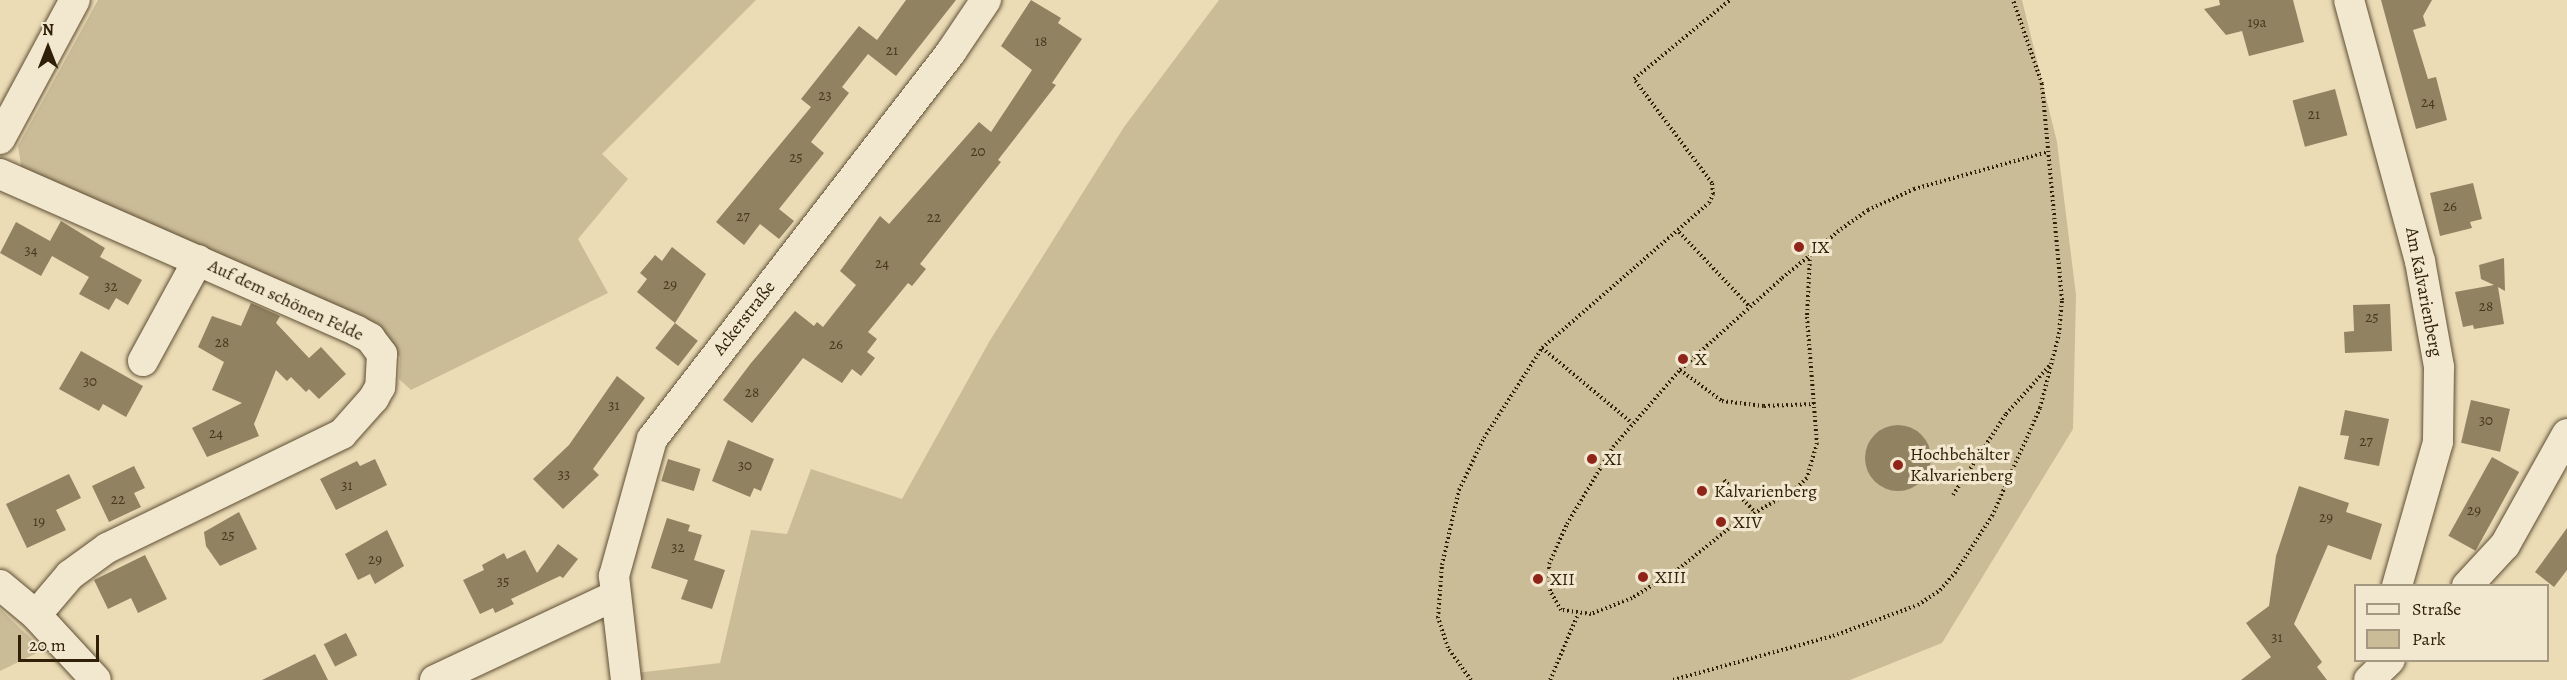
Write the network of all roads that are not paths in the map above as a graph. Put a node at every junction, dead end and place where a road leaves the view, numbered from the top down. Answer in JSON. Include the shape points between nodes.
{"nodes":[{"id":1,"x":75,"y":0,"type":"edge"},
{"id":2,"x":986,"y":0,"type":"edge"},
{"id":3,"x":2349,"y":0,"type":"edge"},
{"id":4,"x":0,"y":139,"type":"edge"},
{"id":5,"x":0,"y":174,"type":"edge"},
{"id":6,"x":198,"y":260,"type":"junction"},
{"id":7,"x":143,"y":361,"type":"dead end"},
{"id":8,"x":2567,"y":434,"type":"edge"},
{"id":9,"x":2397,"y":584,"type":"edge"},
{"id":10,"x":2467,"y":584,"type":"edge"},
{"id":11,"x":0,"y":585,"type":"edge"},
{"id":12,"x":614,"y":596,"type":"junction"},
{"id":13,"x":36,"y":615,"type":"junction"},
{"id":14,"x":96,"y":680,"type":"edge"},
{"id":15,"x":435,"y":680,"type":"edge"},
{"id":16,"x":626,"y":680,"type":"edge"}],
"edges":[{"from":1,"to":4,"type":"street"},
{"from":2,"to":12,"type":"street","name":"Ackerstraße","via":[[951,52],[656,431],[628,516],[614,576]]},
{"from":3,"to":9,"type":"street","name":"Am Kalvarienberg","via":[[2420,261],[2439,367],[2438,442]]},
{"from":5,"to":6,"type":"street","name":"Auf dem schönen Felde"},
{"from":6,"to":7,"type":"street"},
{"from":6,"to":13,"type":"street","name":"Auf dem schönen Felde","via":[[370,338],[382,354],[380,387],[364,413],[342,434],[107,548],[70,575]]},
{"from":8,"to":10,"type":"street","via":[[2505,545]]},
{"from":11,"to":13,"type":"street"},
{"from":12,"to":15,"type":"street"},
{"from":12,"to":16,"type":"street","name":"Ackerstraße"},
{"from":13,"to":14,"type":"street"}]}
